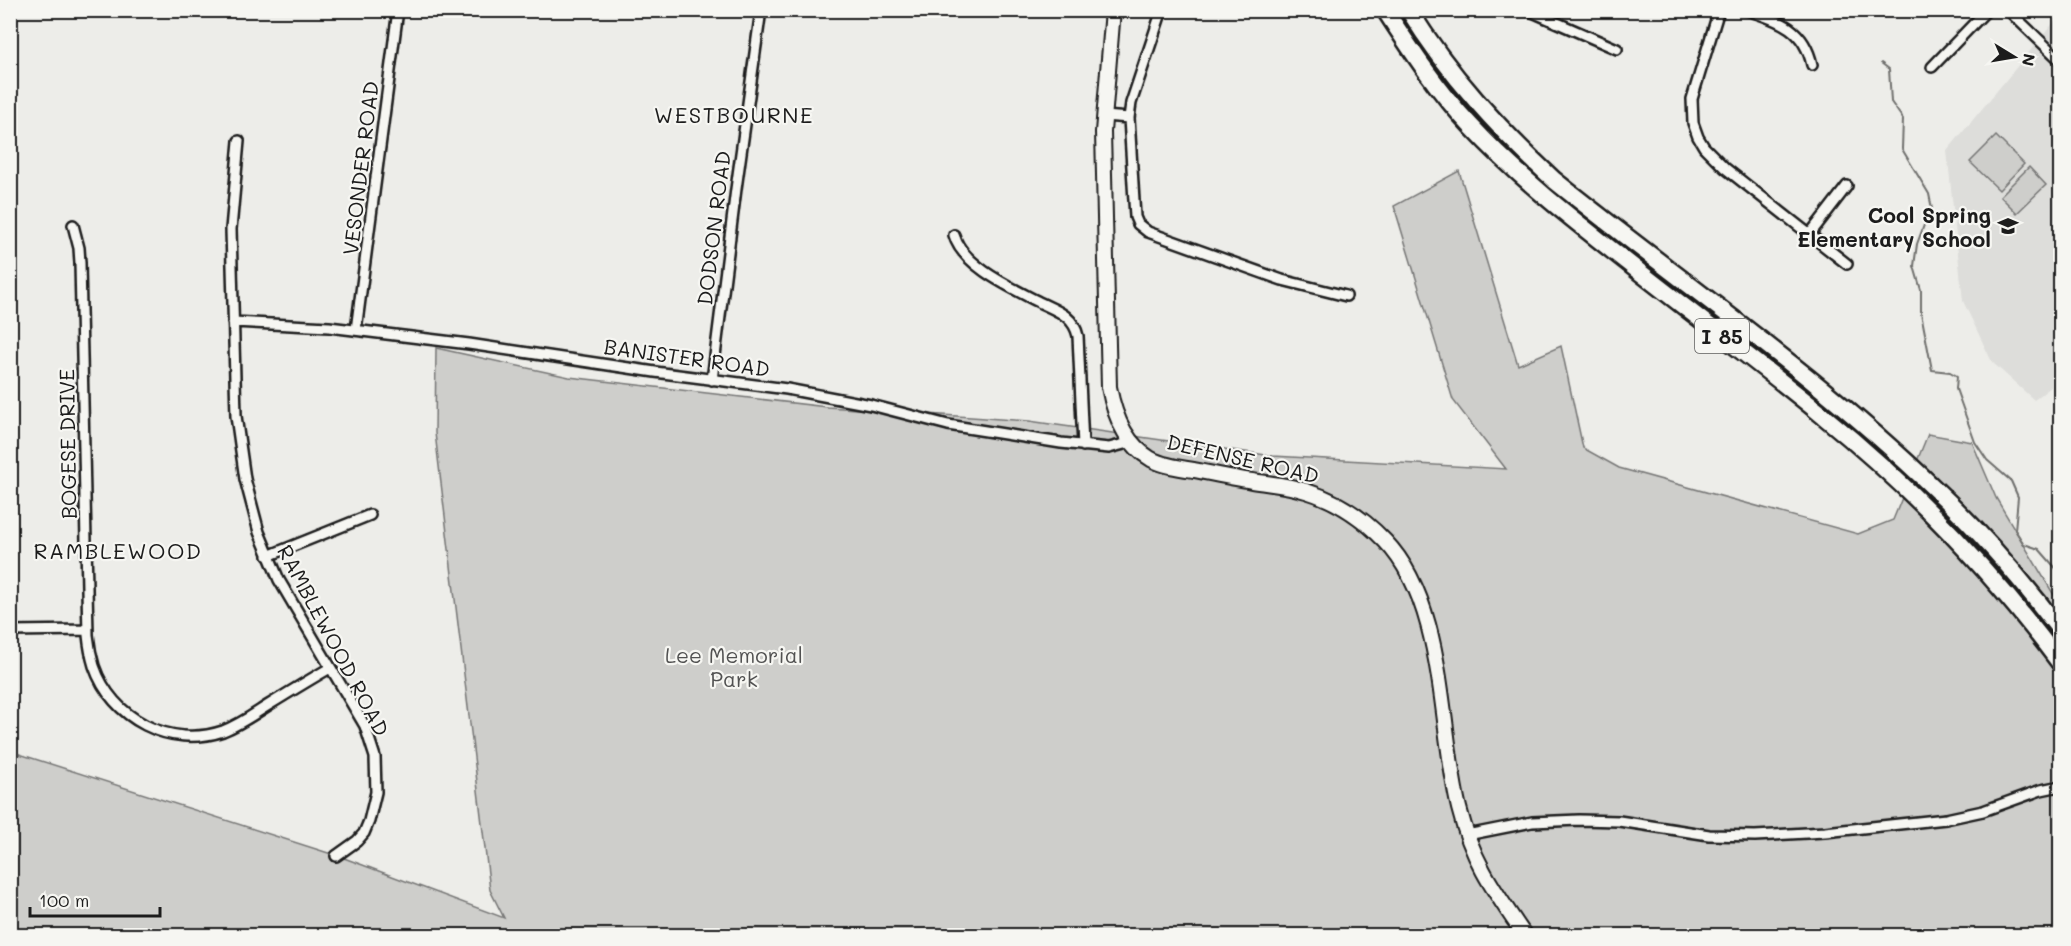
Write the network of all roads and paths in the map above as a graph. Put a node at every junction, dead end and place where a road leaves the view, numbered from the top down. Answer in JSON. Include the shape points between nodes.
{"nodes":[{"id":1,"x":399,"y":10,"type":"edge"},
{"id":2,"x":761,"y":10,"type":"edge"},
{"id":3,"x":1113,"y":10,"type":"edge"},
{"id":4,"x":1162,"y":10,"type":"edge"},
{"id":5,"x":1385,"y":10,"type":"edge"},
{"id":6,"x":1408,"y":10,"type":"edge"},
{"id":7,"x":1528,"y":10,"type":"edge"},
{"id":8,"x":1719,"y":10,"type":"edge"},
{"id":9,"x":1748,"y":10,"type":"edge"},
{"id":10,"x":1987,"y":10,"type":"edge"},
{"id":11,"x":2008,"y":10,"type":"edge"},
{"id":12,"x":1617,"y":50,"type":"dead end"},
{"id":13,"x":2061,"y":60,"type":"edge"},
{"id":14,"x":1812,"y":65,"type":"dead end"},
{"id":15,"x":1932,"y":67,"type":"dead end"},
{"id":16,"x":1104,"y":116,"type":"junction"},
{"id":17,"x":1129,"y":118,"type":"junction"},
{"id":18,"x":239,"y":141,"type":"dead end"},
{"id":19,"x":1848,"y":186,"type":"dead end"},
{"id":20,"x":73,"y":225,"type":"dead end"},
{"id":21,"x":1810,"y":234,"type":"junction"},
{"id":22,"x":954,"y":235,"type":"dead end"},
{"id":23,"x":1847,"y":264,"type":"dead end"},
{"id":24,"x":1346,"y":296,"type":"dead end"},
{"id":25,"x":233,"y":322,"type":"junction"},
{"id":26,"x":356,"y":330,"type":"junction"},
{"id":27,"x":712,"y":380,"type":"junction"},
{"id":28,"x":1132,"y":442,"type":"junction"},
{"id":29,"x":1083,"y":446,"type":"junction"},
{"id":30,"x":370,"y":515,"type":"dead end"},
{"id":31,"x":267,"y":556,"type":"junction"},
{"id":32,"x":10,"y":630,"type":"edge"},
{"id":33,"x":88,"y":630,"type":"junction"},
{"id":34,"x":2061,"y":630,"type":"edge"},
{"id":35,"x":2061,"y":663,"type":"edge"},
{"id":36,"x":330,"y":668,"type":"junction"},
{"id":37,"x":2061,"y":786,"type":"edge"},
{"id":38,"x":1467,"y":835,"type":"junction"},
{"id":39,"x":336,"y":856,"type":"dead end"},
{"id":40,"x":1525,"y":936,"type":"edge"}],
"edges":[{"from":1,"to":26,"type":"street","name":"VESONDER ROAD"},
{"from":2,"to":27,"type":"street","name":"DODSON ROAD"},
{"from":3,"to":16,"type":"street","name":"DEFENSE ROAD"},
{"from":4,"to":17,"type":"street","via":[[1134,91]]},
{"from":5,"to":35,"type":"highway","number":"I 85","via":[[1411,51],[1469,124],[1535,189],[1820,412],[1891,473],[1947,528]]},
{"from":6,"to":34,"type":"highway","number":"I 85","via":[[1443,62],[1520,149],[1888,444],[1978,532]]},
{"from":7,"to":12,"type":"street"},
{"from":8,"to":21,"type":"street","via":[[1692,99],[1698,137],[1725,168]]},
{"from":9,"to":14,"type":"street","via":[[1797,32]]},
{"from":10,"to":15,"type":"street"},
{"from":11,"to":13,"type":"street"},
{"from":16,"to":17,"type":"street"},
{"from":16,"to":28,"type":"street","name":"DEFENSE ROAD","via":[[1109,387],[1115,413]]},
{"from":17,"to":24,"type":"street","via":[[1135,217],[1143,230],[1282,280]]},
{"from":18,"to":25,"type":"street","name":"RAMBLEWOOD ROAD","via":[[231,221]]},
{"from":19,"to":21,"type":"street"},
{"from":20,"to":33,"type":"street","name":"BOGESE DRIVE","via":[[80,263]]},
{"from":21,"to":23,"type":"street"},
{"from":22,"to":29,"type":"street","via":[[966,257],[1066,316],[1076,328]]},
{"from":25,"to":26,"type":"street","name":"BANISTER ROAD"},
{"from":25,"to":31,"type":"street","name":"RAMBLEWOOD ROAD","via":[[239,448],[251,507]]},
{"from":26,"to":27,"type":"street","name":"BANISTER ROAD"},
{"from":27,"to":29,"type":"street","name":"BANISTER ROAD","via":[[826,396],[948,425]]},
{"from":28,"to":29,"type":"street","name":"BANISTER ROAD","via":[[1109,448]]},
{"from":28,"to":38,"type":"street","name":"DEFENSE ROAD","via":[[1161,463],[1315,494],[1353,513],[1391,548],[1413,582],[1424,612],[1439,676],[1454,785]]},
{"from":30,"to":31,"type":"street"},
{"from":31,"to":36,"type":"street","name":"RAMBLEWOOD ROAD"},
{"from":32,"to":33,"type":"street"},
{"from":33,"to":36,"type":"street","name":"BOGESE DRIVE","via":[[94,666],[109,694],[130,716],[168,734],[199,736],[226,730]]},
{"from":36,"to":39,"type":"street","name":"RAMBLEWOOD ROAD","via":[[372,742],[376,775],[373,808],[364,833]]},
{"from":37,"to":38,"type":"street","via":[[1946,819],[1825,832],[1709,835],[1619,821],[1579,820],[1532,822]]},
{"from":38,"to":40,"type":"street","name":"DEFENSE ROAD","via":[[1488,882]]}]}
